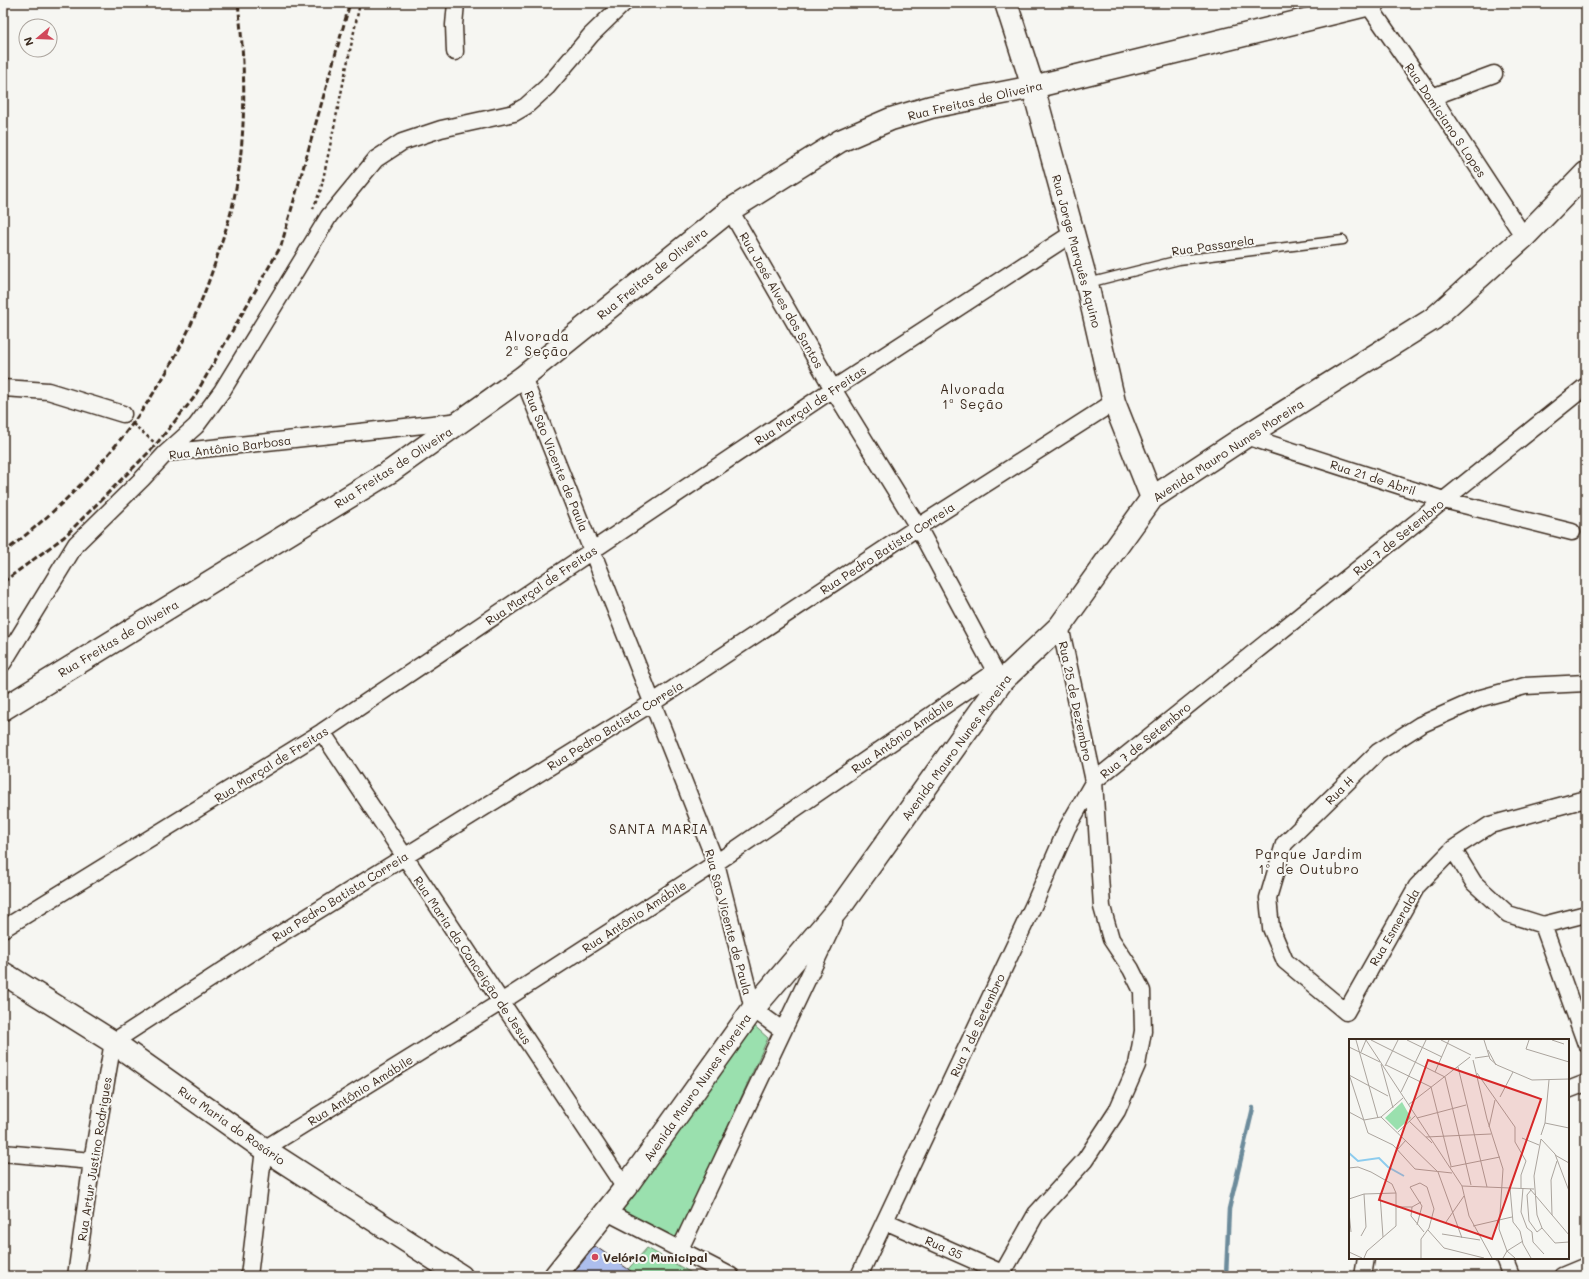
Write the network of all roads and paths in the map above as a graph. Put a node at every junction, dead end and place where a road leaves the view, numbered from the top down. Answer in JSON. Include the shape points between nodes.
{"nodes":[{"id":1,"x":360,"y":3,"type":"edge"},
{"id":2,"x":456,"y":3,"type":"edge"},
{"id":3,"x":624,"y":3,"type":"edge"},
{"id":4,"x":1006,"y":3,"type":"edge"},
{"id":5,"x":1370,"y":4,"type":"edge"},
{"id":6,"x":455,"y":52,"type":"dead end"},
{"id":7,"x":1494,"y":74,"type":"dead end"},
{"id":8,"x":1033,"y":87,"type":"junction"},
{"id":9,"x":1432,"y":97,"type":"junction"},
{"id":10,"x":1586,"y":173,"type":"edge"},
{"id":11,"x":313,"y":210,"type":"dead end"},
{"id":12,"x":730,"y":210,"type":"junction"},
{"id":13,"x":1073,"y":233,"type":"junction"},
{"id":14,"x":1524,"y":237,"type":"junction"},
{"id":15,"x":1343,"y":240,"type":"dead end"},
{"id":16,"x":1087,"y":284,"type":"junction"},
{"id":17,"x":523,"y":377,"type":"junction"},
{"id":18,"x":1586,"y":386,"type":"edge"},
{"id":19,"x":3,"y":388,"type":"edge"},
{"id":20,"x":833,"y":389,"type":"junction"},
{"id":21,"x":1114,"y":402,"type":"junction"},
{"id":22,"x":123,"y":414,"type":"joint"},
{"id":23,"x":463,"y":421,"type":"junction"},
{"id":24,"x":1246,"y":436,"type":"junction"},
{"id":25,"x":166,"y":453,"type":"junction"},
{"id":26,"x":1152,"y":498,"type":"junction"},
{"id":27,"x":1444,"y":500,"type":"junction"},
{"id":28,"x":918,"y":527,"type":"junction"},
{"id":29,"x":1572,"y":532,"type":"dead end"},
{"id":30,"x":592,"y":550,"type":"junction"},
{"id":31,"x":1060,"y":626,"type":"junction"},
{"id":32,"x":3,"y":663,"type":"edge"},
{"id":33,"x":998,"y":676,"type":"junction"},
{"id":34,"x":1586,"y":684,"type":"edge"},
{"id":35,"x":652,"y":703,"type":"junction"},
{"id":36,"x":3,"y":709,"type":"edge"},
{"id":37,"x":322,"y":732,"type":"junction"},
{"id":38,"x":1094,"y":781,"type":"junction"},
{"id":39,"x":1586,"y":800,"type":"edge"},
{"id":40,"x":1453,"y":849,"type":"junction"},
{"id":41,"x":404,"y":857,"type":"junction"},
{"id":42,"x":716,"y":863,"type":"junction"},
{"id":43,"x":844,"y":902,"type":"junction"},
{"id":44,"x":1586,"y":914,"type":"edge"},
{"id":45,"x":1543,"y":925,"type":"junction"},
{"id":46,"x":3,"y":929,"type":"edge"},
{"id":47,"x":3,"y":973,"type":"edge"},
{"id":48,"x":501,"y":1002,"type":"junction"},
{"id":49,"x":753,"y":1009,"type":"junction"},
{"id":50,"x":1346,"y":1012,"type":"joint"},
{"id":51,"x":782,"y":1030,"type":"junction"},
{"id":52,"x":113,"y":1042,"type":"junction"},
{"id":53,"x":1586,"y":1044,"type":"edge"},
{"id":54,"x":1586,"y":1083,"type":"edge"},
{"id":55,"x":1569,"y":1090,"type":"edge"},
{"id":56,"x":264,"y":1149,"type":"junction"},
{"id":57,"x":3,"y":1153,"type":"edge"},
{"id":58,"x":92,"y":1161,"type":"junction"},
{"id":59,"x":625,"y":1188,"type":"junction"},
{"id":60,"x":608,"y":1212,"type":"junction"},
{"id":61,"x":885,"y":1221,"type":"junction"},
{"id":62,"x":680,"y":1249,"type":"junction"},
{"id":63,"x":1366,"y":1259,"type":"edge"},
{"id":64,"x":1504,"y":1259,"type":"edge"},
{"id":65,"x":1586,"y":1266,"type":"edge"},
{"id":66,"x":1001,"y":1275,"type":"edge"},
{"id":67,"x":76,"y":1276,"type":"edge"},
{"id":68,"x":249,"y":1276,"type":"edge"},
{"id":69,"x":461,"y":1276,"type":"edge"},
{"id":70,"x":555,"y":1276,"type":"edge"},
{"id":71,"x":731,"y":1276,"type":"edge"},
{"id":72,"x":859,"y":1276,"type":"edge"},
{"id":73,"x":1363,"y":1276,"type":"edge"},
{"id":74,"x":1511,"y":1276,"type":"edge"},
{"id":75,"x":1562,"y":1276,"type":"edge"}],
"edges":[{"from":1,"to":11,"type":"path","via":[[321,189]]},
{"from":2,"to":6,"type":"street"},
{"from":3,"to":25,"type":"street","via":[[591,35],[547,87],[526,106],[514,113],[441,129],[402,142],[376,159],[329,216],[222,390],[196,426]]},
{"from":4,"to":8,"type":"street","name":"Rua Jorge Marquês Aquino"},
{"from":5,"to":8,"type":"street","name":"Rua Freitas de Oliveira"},
{"from":5,"to":9,"type":"street","name":"Rua Domiciano S Lopes"},
{"from":7,"to":9,"type":"street"},
{"from":8,"to":12,"type":"street","name":"Rua Freitas de Oliveira","via":[[931,107],[870,128],[840,141]]},
{"from":8,"to":13,"type":"street","name":"Rua Jorge Marquês Aquino"},
{"from":9,"to":14,"type":"street","name":"Rua Domiciano S Lopes"},
{"from":10,"to":14,"type":"street","name":"Avenida Mauro Nunes Moreira"},
{"from":12,"to":17,"type":"street","name":"Rua Freitas de Oliveira"},
{"from":12,"to":20,"type":"street","name":"Rua José Alves dos Santos"},
{"from":13,"to":16,"type":"street","name":"Rua Jorge Marquês Aquino"},
{"from":13,"to":20,"type":"street","name":"Rua Marçal de Freitas"},
{"from":14,"to":24,"type":"street","name":"Avenida Mauro Nunes Moreira","via":[[1433,318]]},
{"from":15,"to":16,"type":"lane","name":"Rua Passarela","via":[[1179,260]]},
{"from":16,"to":21,"type":"street","name":"Rua Jorge Marquês Aquino"},
{"from":17,"to":23,"type":"street","name":"Rua Freitas de Oliveira"},
{"from":17,"to":30,"type":"street","name":"Rua São Vicente de Paula"},
{"from":18,"to":27,"type":"street","name":"Rua 7 de Setembro"},
{"from":19,"to":22,"type":"street","via":[[48,391]]},
{"from":20,"to":28,"type":"street","name":"Rua José Alves dos Santos"},
{"from":20,"to":30,"type":"street","name":"Rua Marçal de Freitas"},
{"from":21,"to":26,"type":"street","name":"Rua Jorge Marquês Aquino"},
{"from":21,"to":28,"type":"street","name":"Rua Pedro Batista Correia"},
{"from":22,"to":25,"type":"path"},
{"from":23,"to":25,"type":"street","name":"Rua Antônio Barbosa"},
{"from":23,"to":36,"type":"street","name":"Rua Freitas de Oliveira","via":[[391,471]]},
{"from":24,"to":26,"type":"street","name":"Avenida Mauro Nunes Moreira"},
{"from":24,"to":27,"type":"street","name":"Rua 21 de Abril"},
{"from":25,"to":32,"type":"street","name":"Rua Antônio Barbosa","via":[[76,544]]},
{"from":26,"to":31,"type":"street","name":"Avenida Mauro Nunes Moreira"},
{"from":27,"to":29,"type":"street","name":"Rua 21 de Abril"},
{"from":27,"to":38,"type":"street","name":"Rua 7 de Setembro"},
{"from":28,"to":33,"type":"street","name":"Rua José Alves dos Santos"},
{"from":28,"to":35,"type":"street","name":"Rua Pedro Batista Correia"},
{"from":30,"to":35,"type":"street","name":"Rua São Vicente de Paula"},
{"from":30,"to":37,"type":"street","name":"Rua Marçal de Freitas"},
{"from":31,"to":33,"type":"street","name":"Avenida Mauro Nunes Moreira"},
{"from":31,"to":38,"type":"street","name":"Rua 25 de Dezembro"},
{"from":33,"to":42,"type":"street","name":"Rua Antônio Amábile"},
{"from":33,"to":43,"type":"street","name":"Avenida Mauro Nunes Moreira"},
{"from":34,"to":50,"type":"street","name":"Rua H","via":[[1525,686],[1481,698],[1420,724],[1378,752],[1284,844],[1268,898],[1271,928],[1285,961]]},
{"from":35,"to":41,"type":"street","name":"Rua Pedro Batista Correia"},
{"from":35,"to":42,"type":"street","name":"Rua São Vicente de Paula"},
{"from":37,"to":41,"type":"street","name":"Rua Maria da Conceição de Jesus"},
{"from":37,"to":46,"type":"street","name":"Rua Marçal de Freitas"},
{"from":38,"to":61,"type":"street","name":"Rua 7 de Setembro","via":[[1067,828],[1035,902]]},
{"from":38,"to":66,"type":"street","name":"Rua 25 de Dezembro","via":[[1102,907],[1111,939],[1132,969],[1142,991],[1143,1031],[1137,1065],[1117,1111],[1085,1160],[1036,1214]]},
{"from":39,"to":40,"type":"street","name":"Rua Esmeralda","via":[[1490,825]]},
{"from":40,"to":45,"type":"street","via":[[1474,883],[1508,914]]},
{"from":40,"to":50,"type":"street","name":"Rua Esmeralda","via":[[1417,886]]},
{"from":41,"to":48,"type":"street","name":"Rua Maria da Conceição de Jesus"},
{"from":41,"to":52,"type":"street","name":"Rua Pedro Batista Correia"},
{"from":42,"to":48,"type":"street","name":"Rua Antônio Amábile"},
{"from":42,"to":49,"type":"street","name":"Rua São Vicente de Paula"},
{"from":43,"to":49,"type":"street","name":"Avenida Mauro Nunes Moreira"},
{"from":43,"to":51,"type":"street","name":"Avenida Mauro Nunes Moreira"},
{"from":44,"to":45,"type":"street"},
{"from":45,"to":53,"type":"street"},
{"from":47,"to":52,"type":"street","name":"Rua Maria do Rosário"},
{"from":48,"to":56,"type":"street","name":"Rua Antônio Amábile"},
{"from":48,"to":59,"type":"street","name":"Rua Maria da Conceição de Jesus"},
{"from":49,"to":51,"type":"street","name":"Rua São Vicente de Paula"},
{"from":49,"to":59,"type":"street","name":"Avenida Mauro Nunes Moreira"},
{"from":51,"to":62,"type":"street","name":"Avenida Mauro Nunes Moreira"},
{"from":52,"to":56,"type":"street","name":"Rua Maria do Rosário"},
{"from":52,"to":58,"type":"street","name":"Rua Artur Justino Rodrigues"},
{"from":54,"to":55,"type":"street"},
{"from":56,"to":68,"type":"street"},
{"from":56,"to":69,"type":"street","name":"Rua Maria do Rosário"},
{"from":57,"to":58,"type":"street"},
{"from":58,"to":67,"type":"street","name":"Rua Artur Justino Rodrigues"},
{"from":59,"to":60,"type":"street","name":"Avenida Mauro Nunes Moreira"},
{"from":60,"to":62,"type":"street"},
{"from":60,"to":70,"type":"street","name":"Avenida Mauro Nunes Moreira"},
{"from":61,"to":66,"type":"street","name":"Rua 35"},
{"from":61,"to":72,"type":"street","name":"Rua 7 de Setembro"},
{"from":62,"to":71,"type":"street"},
{"from":63,"to":73,"type":"street"},
{"from":64,"to":74,"type":"street"},
{"from":65,"to":75,"type":"street"}]}
